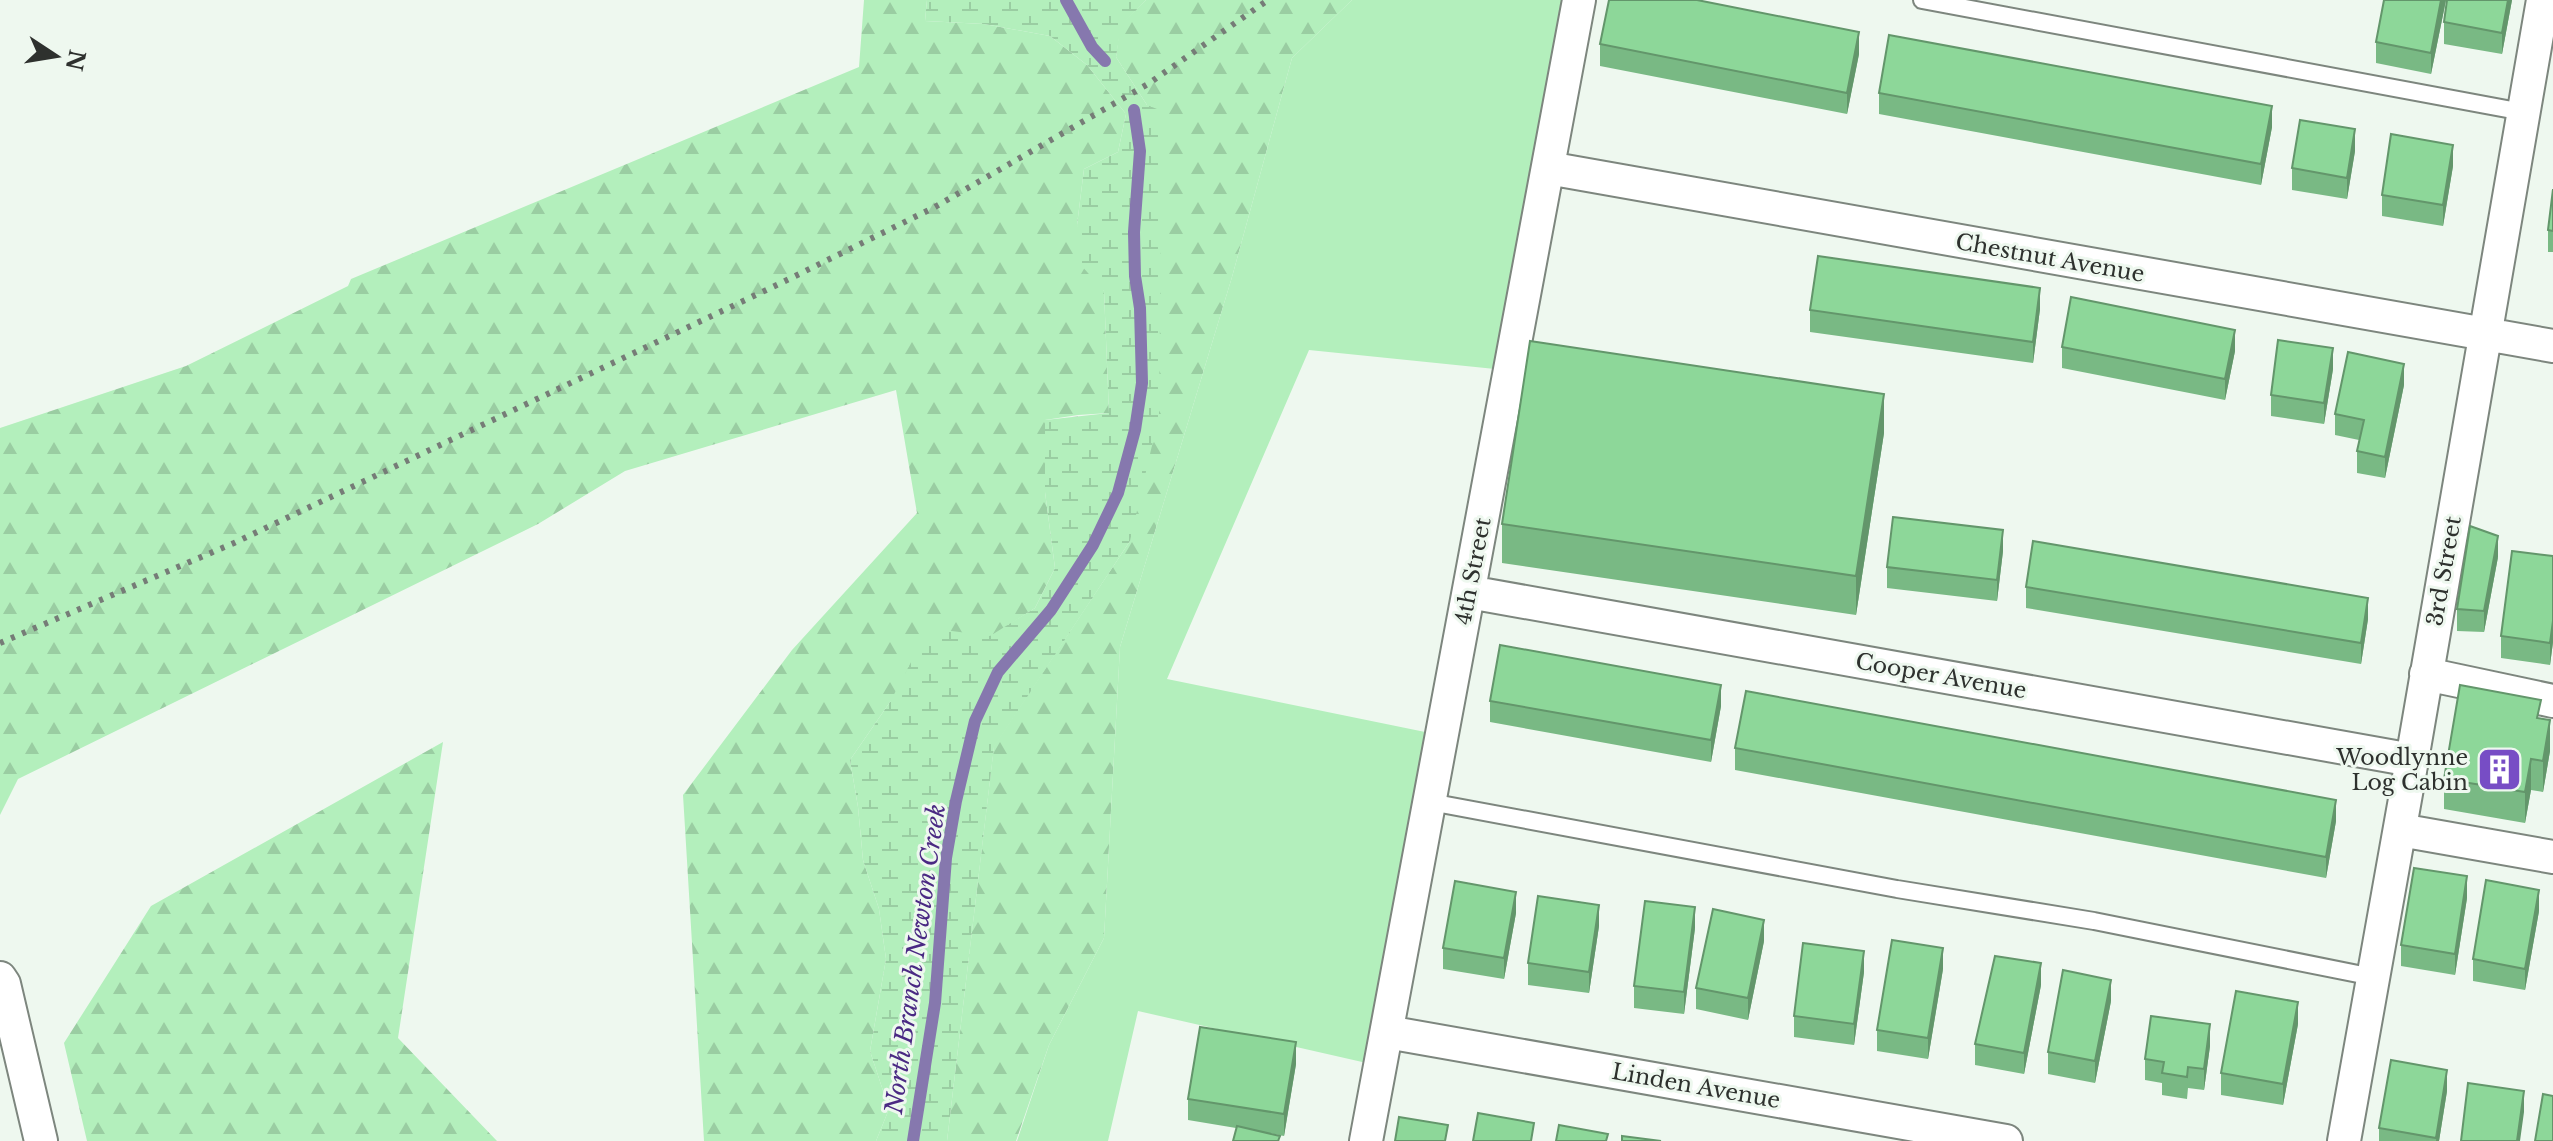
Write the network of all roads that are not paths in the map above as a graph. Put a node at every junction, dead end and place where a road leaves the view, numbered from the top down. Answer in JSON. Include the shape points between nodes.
{"nodes":[{"id":1,"x":1579,"y":0,"type":"edge"},
{"id":2,"x":1922,"y":0,"type":"edge"},
{"id":3,"x":2543,"y":0,"type":"edge"},
{"id":4,"x":2523,"y":112,"type":"junction"},
{"id":5,"x":1548,"y":168,"type":"junction"},
{"id":6,"x":2485,"y":335,"type":"junction"},
{"id":7,"x":2553,"y":346,"type":"edge"},
{"id":8,"x":1469,"y":592,"type":"junction"},
{"id":9,"x":2426,"y":674,"type":"junction"},
{"id":10,"x":2553,"y":701,"type":"edge"},
{"id":11,"x":2412,"y":760,"type":"junction"},
{"id":12,"x":1430,"y":802,"type":"junction"},
{"id":13,"x":2400,"y":830,"type":"junction"},
{"id":14,"x":2553,"y":857,"type":"edge"},
{"id":15,"x":2373,"y":977,"type":"junction"},
{"id":16,"x":0,"y":978,"type":"edge"},
{"id":17,"x":1387,"y":1032,"type":"junction"},
{"id":18,"x":41,"y":1141,"type":"edge"},
{"id":19,"x":1366,"y":1141,"type":"edge"},
{"id":20,"x":2006,"y":1141,"type":"edge"},
{"id":21,"x":2344,"y":1141,"type":"edge"}],
"edges":[{"from":1,"to":5,"type":"street","name":"4th Street"},
{"from":2,"to":4,"type":"lane"},
{"from":3,"to":4,"type":"street","name":"3rd Street"},
{"from":4,"to":6,"type":"street","name":"3rd Street"},
{"from":5,"to":6,"type":"street","name":"Chestnut Avenue"},
{"from":5,"to":8,"type":"street","name":"4th Street"},
{"from":6,"to":7,"type":"street","name":"Chestnut Avenue"},
{"from":6,"to":9,"type":"street","name":"3rd Street"},
{"from":8,"to":11,"type":"street","name":"Cooper Avenue"},
{"from":8,"to":12,"type":"street","name":"4th Street"},
{"from":9,"to":10,"type":"street"},
{"from":9,"to":11,"type":"street","name":"3rd Street"},
{"from":11,"to":13,"type":"street","name":"3rd Street"},
{"from":12,"to":15,"type":"lane","via":[[2094,921]]},
{"from":12,"to":17,"type":"street","name":"4th Street"},
{"from":13,"to":14,"type":"street"},
{"from":13,"to":15,"type":"street","name":"3rd Street"},
{"from":15,"to":21,"type":"street","name":"3rd Street"},
{"from":16,"to":18,"type":"street"},
{"from":17,"to":19,"type":"street","name":"4th Street"},
{"from":17,"to":20,"type":"street","name":"Linden Avenue"}]}
